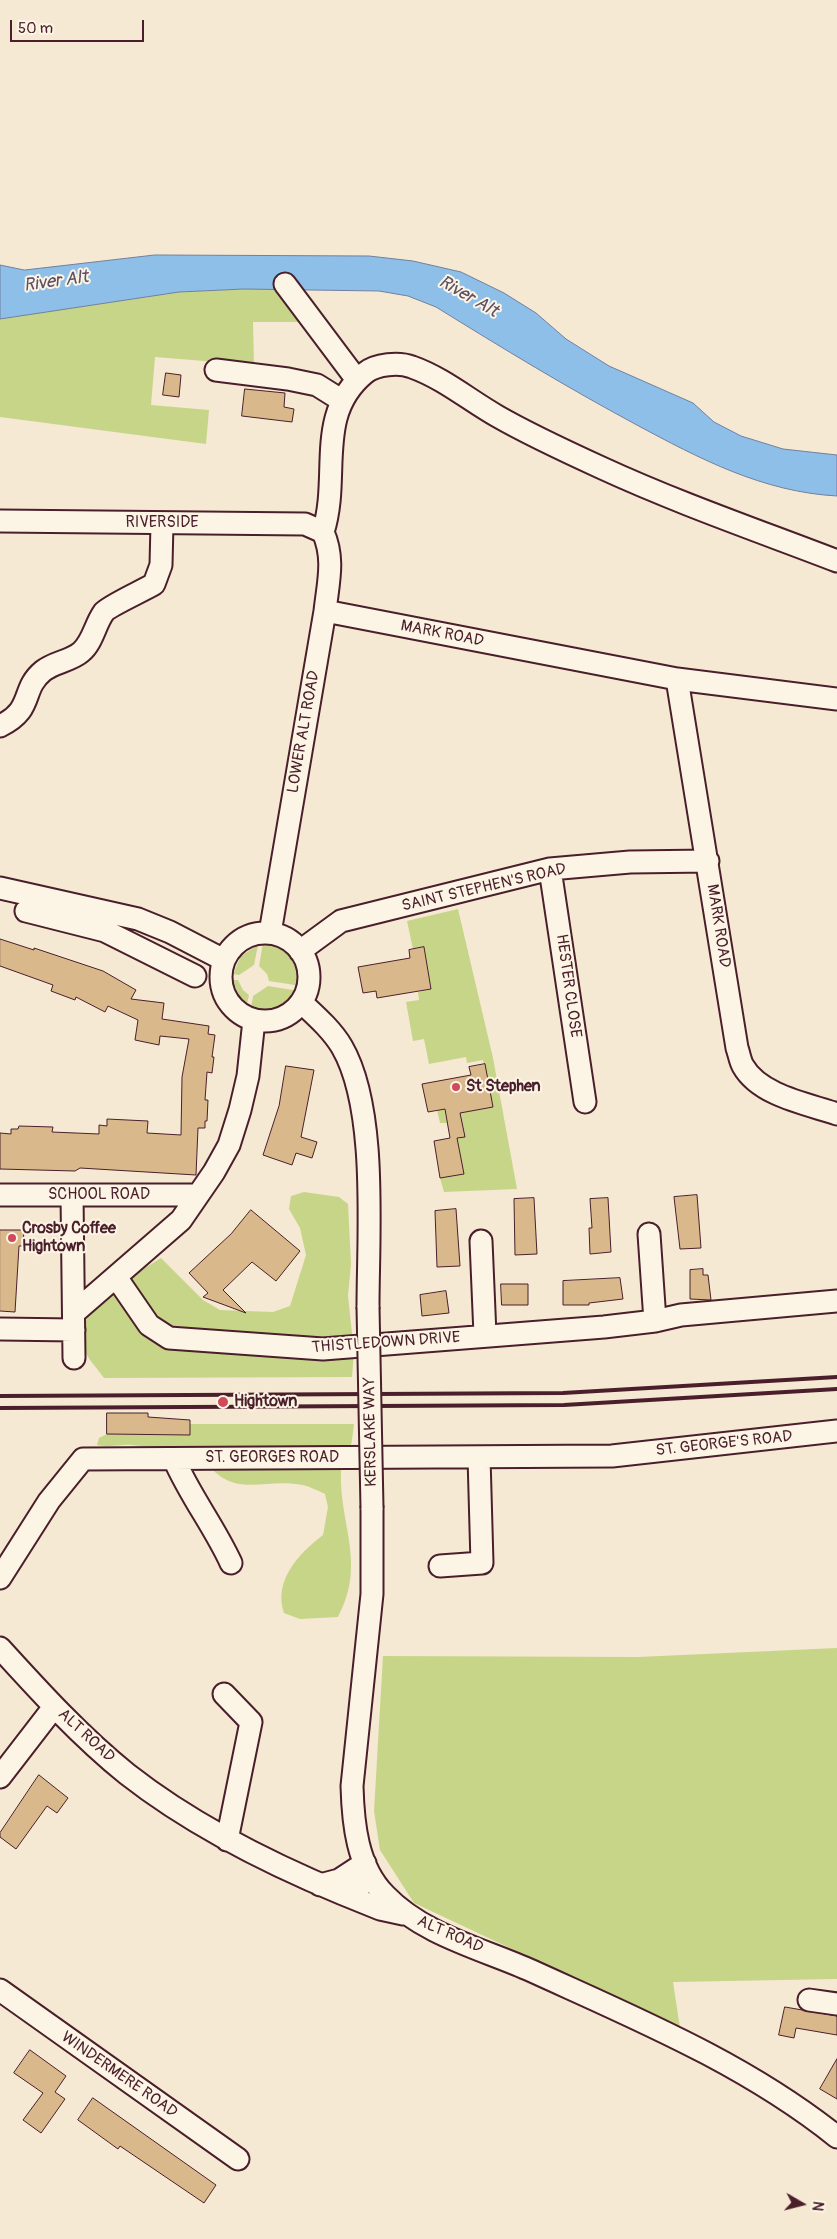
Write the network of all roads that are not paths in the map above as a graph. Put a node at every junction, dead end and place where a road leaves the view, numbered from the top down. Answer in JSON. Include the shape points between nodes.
{"nodes":[{"id":1,"x":285,"y":284,"type":"dead end"},
{"id":2,"x":216,"y":370,"type":"dead end"},
{"id":3,"x":357,"y":380,"type":"junction"},
{"id":4,"x":341,"y":400,"type":"junction"},
{"id":5,"x":0,"y":521,"type":"edge"},
{"id":6,"x":162,"y":524,"type":"junction"},
{"id":7,"x":323,"y":532,"type":"junction"},
{"id":8,"x":837,"y":562,"type":"edge"},
{"id":9,"x":325,"y":611,"type":"junction"},
{"id":10,"x":676,"y":679,"type":"junction"},
{"id":11,"x":837,"y":699,"type":"edge"},
{"id":12,"x":0,"y":726,"type":"edge"},
{"id":13,"x":708,"y":861,"type":"junction"},
{"id":14,"x":550,"y":869,"type":"junction"},
{"id":15,"x":0,"y":888,"type":"edge"},
{"id":16,"x":26,"y":910,"type":"dead end"},
{"id":17,"x":107,"y":921,"type":"junction"},
{"id":18,"x":270,"y":934,"type":"junction"},
{"id":19,"x":300,"y":951,"type":"junction"},
{"id":20,"x":224,"y":960,"type":"junction"},
{"id":21,"x":195,"y":976,"type":"dead end"},
{"id":22,"x":301,"y":1002,"type":"junction"},
{"id":23,"x":254,"y":1020,"type":"junction"},
{"id":24,"x":585,"y":1102,"type":"dead end"},
{"id":25,"x":837,"y":1114,"type":"edge"},
{"id":26,"x":0,"y":1195,"type":"edge"},
{"id":27,"x":72,"y":1195,"type":"junction"},
{"id":28,"x":198,"y":1195,"type":"junction"},
{"id":29,"x":649,"y":1234,"type":"dead end"},
{"id":30,"x":481,"y":1240,"type":"dead end"},
{"id":31,"x":116,"y":1277,"type":"junction"},
{"id":32,"x":837,"y":1301,"type":"edge"},
{"id":33,"x":75,"y":1321,"type":"junction"},
{"id":34,"x":655,"y":1321,"type":"junction"},
{"id":35,"x":0,"y":1329,"type":"edge"},
{"id":36,"x":485,"y":1336,"type":"junction"},
{"id":37,"x":74,"y":1358,"type":"dead end"},
{"id":38,"x":837,"y":1431,"type":"edge"},
{"id":39,"x":612,"y":1456,"type":"joint"},
{"id":40,"x":479,"y":1457,"type":"junction"},
{"id":41,"x":174,"y":1459,"type":"junction"},
{"id":42,"x":231,"y":1562,"type":"dead end"},
{"id":43,"x":440,"y":1566,"type":"dead end"},
{"id":44,"x":0,"y":1578,"type":"edge"},
{"id":45,"x":0,"y":1648,"type":"edge"},
{"id":46,"x":224,"y":1694,"type":"dead end"},
{"id":47,"x":54,"y":1707,"type":"junction"},
{"id":48,"x":0,"y":1777,"type":"edge"},
{"id":49,"x":227,"y":1840,"type":"junction"},
{"id":50,"x":369,"y":1871,"type":"junction"},
{"id":51,"x":320,"y":1885,"type":"junction"},
{"id":52,"x":343,"y":1894,"type":"junction"},
{"id":53,"x":406,"y":1914,"type":"junction"},
{"id":54,"x":0,"y":1990,"type":"edge"},
{"id":55,"x":809,"y":2000,"type":"dead end"},
{"id":56,"x":837,"y":2004,"type":"edge"},
{"id":57,"x":837,"y":2137,"type":"edge"},
{"id":58,"x":238,"y":2159,"type":"dead end"}],
"edges":[{"from":1,"to":3,"type":"street"},
{"from":2,"to":4,"type":"street","via":[[288,379],[317,386]]},
{"from":3,"to":4,"type":"street"},
{"from":3,"to":8,"type":"street","via":[[382,366],[397,364],[418,369],[498,416],[603,468]]},
{"from":4,"to":7,"type":"street","via":[[334,419],[329,513]]},
{"from":5,"to":6,"type":"street","name":"RIVERSIDE"},
{"from":6,"to":7,"type":"street","name":"RIVERSIDE","via":[[305,524]]},
{"from":6,"to":12,"type":"street","via":[[161,566],[154,584],[105,611],[81,652],[43,671],[29,689],[20,713]]},
{"from":7,"to":9,"type":"street","name":"LOWER ALT ROAD","via":[[330,547],[331,562]]},
{"from":9,"to":10,"type":"street","name":"MARK ROAD"},
{"from":9,"to":18,"type":"street","name":"LOWER ALT ROAD"},
{"from":10,"to":11,"type":"street","name":"MARK ROAD"},
{"from":10,"to":13,"type":"street","name":"MARK ROAD"},
{"from":13,"to":14,"type":"street","name":"SAINT STEPHEN'S ROAD","via":[[630,862]]},
{"from":13,"to":25,"type":"street","name":"MARK ROAD","via":[[737,1048],[743,1067],[774,1092]]},
{"from":14,"to":19,"type":"street","name":"SAINT STEPHEN'S ROAD","via":[[341,922]]},
{"from":14,"to":24,"type":"street","name":"HESTER CLOSE"},
{"from":15,"to":17,"type":"street"},
{"from":16,"to":17,"type":"street"},
{"from":17,"to":20,"type":"street","via":[[170,932]]},
{"from":17,"to":21,"type":"street"},
{"from":18,"to":19,"type":"street","via":[[287,939]]},
{"from":18,"to":20,"type":"street","via":[[256,934],[243,939]]},
{"from":19,"to":22,"type":"street","via":[[307,963],[309,976]]},
{"from":20,"to":23,"type":"street","via":[[221,979],[225,997],[237,1012]]},
{"from":22,"to":23,"type":"street","via":[[280,1019]]},
{"from":22,"to":50,"type":"street","name":"KERSLAKE WAY","bridge":true,"via":[[326,1025],[342,1047],[356,1083],[365,1123],[372,1594],[352,1786],[356,1833]]},
{"from":23,"to":28,"type":"street","via":[[248,1076],[229,1144]]},
{"from":26,"to":27,"type":"street","name":"SCHOOL ROAD"},
{"from":27,"to":28,"type":"street","name":"SCHOOL ROAD"},
{"from":27,"to":33,"type":"street"},
{"from":28,"to":31,"type":"street","via":[[181,1220]]},
{"from":29,"to":34,"type":"street"},
{"from":30,"to":36,"type":"street"},
{"from":31,"to":33,"type":"street"},
{"from":31,"to":36,"type":"street","name":"THISTLEDOWN DRIVE","via":[[149,1326],[177,1340],[323,1349]]},
{"from":32,"to":34,"type":"street","name":"THISTLEDOWN DRIVE","via":[[681,1315]]},
{"from":33,"to":35,"type":"street"},
{"from":33,"to":37,"type":"street"},
{"from":34,"to":36,"type":"street","name":"THISTLEDOWN DRIVE"},
{"from":38,"to":39,"type":"street","name":"ST. GEORGE'S ROAD"},
{"from":39,"to":40,"type":"street","name":"ST. GEORGES ROAD"},
{"from":40,"to":41,"type":"street","name":"ST. GEORGES ROAD"},
{"from":40,"to":43,"type":"street","via":[[482,1563]]},
{"from":41,"to":42,"type":"street","via":[[187,1489]]},
{"from":41,"to":44,"type":"street","name":"ST. GEORGES ROAD","via":[[83,1460],[49,1501]]},
{"from":45,"to":47,"type":"street","name":"ALT ROAD"},
{"from":46,"to":49,"type":"street","via":[[251,1722]]},
{"from":47,"to":48,"type":"street"},
{"from":47,"to":49,"type":"street","name":"ALT ROAD","via":[[127,1774]]},
{"from":49,"to":51,"type":"street","name":"ALT ROAD"},
{"from":50,"to":51,"type":"street"},
{"from":50,"to":52,"type":"street"},
{"from":50,"to":53,"type":"street","name":"ALT ROAD","via":[[383,1894]]},
{"from":51,"to":52,"type":"street","name":"ALT ROAD"},
{"from":52,"to":53,"type":"street","name":"ALT ROAD","via":[[380,1909]]},
{"from":53,"to":57,"type":"street","name":"ALT ROAD","via":[[425,1926],[704,2050],[765,2086]]},
{"from":54,"to":58,"type":"street","name":"WINDERMERE ROAD"},
{"from":55,"to":56,"type":"street"}]}
